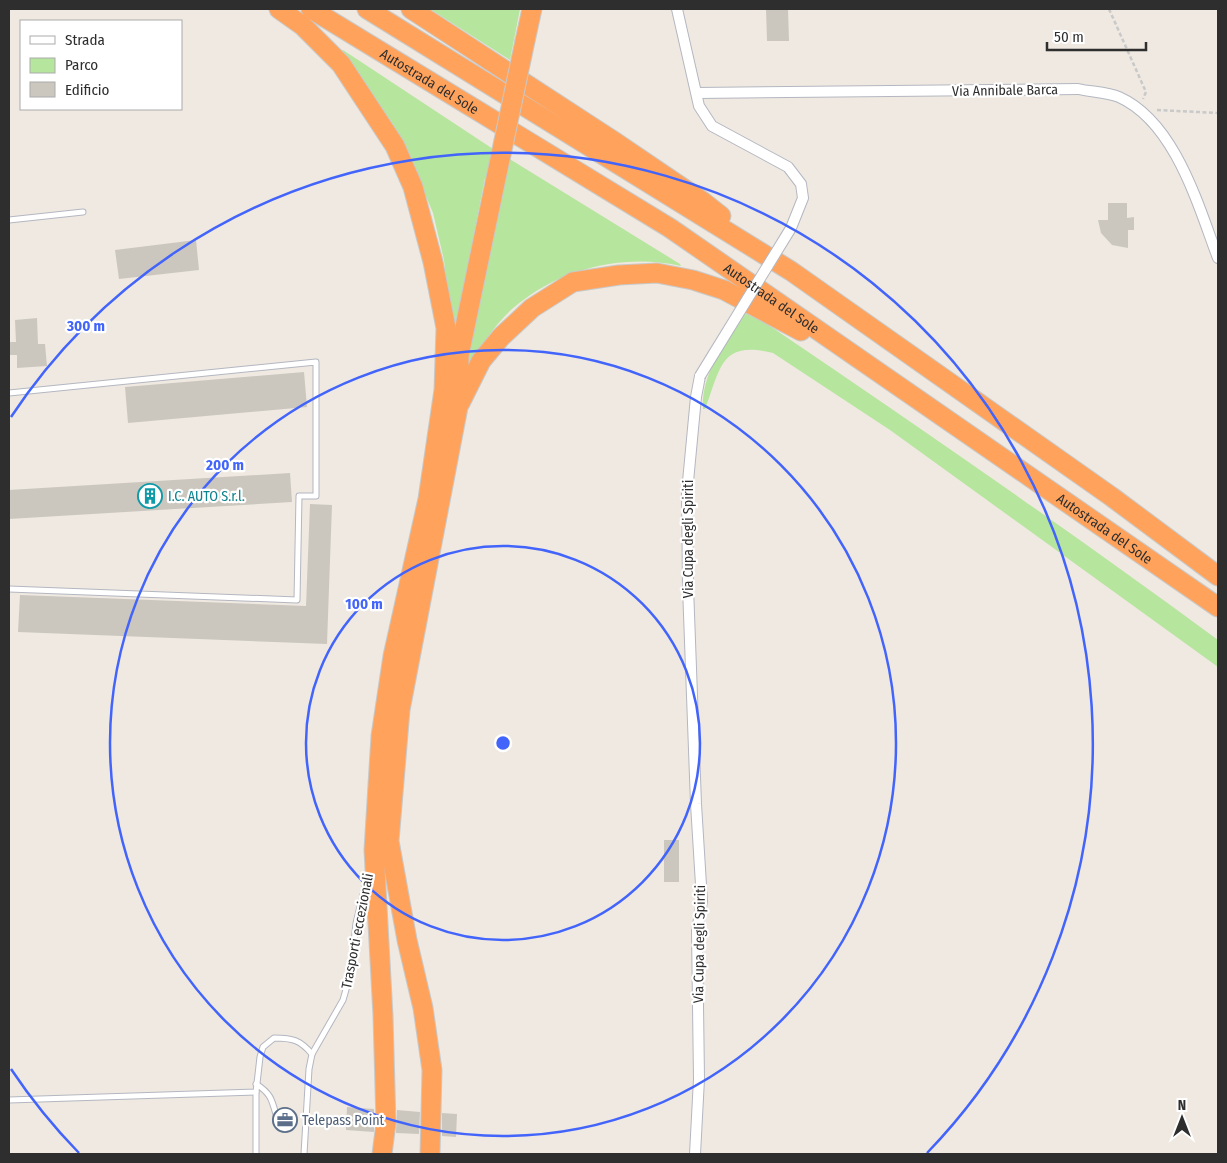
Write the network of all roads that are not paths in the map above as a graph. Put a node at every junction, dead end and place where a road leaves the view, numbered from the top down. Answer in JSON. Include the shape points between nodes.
{"nodes":[{"id":1,"x":278,"y":9,"type":"edge"},
{"id":2,"x":311,"y":9,"type":"edge"},
{"id":3,"x":367,"y":9,"type":"edge"},
{"id":4,"x":411,"y":9,"type":"edge"},
{"id":5,"x":532,"y":9,"type":"edge"},
{"id":6,"x":677,"y":9,"type":"edge"},
{"id":7,"x":697,"y":93,"type":"junction"},
{"id":8,"x":83,"y":212,"type":"dead end"},
{"id":9,"x":9,"y":220,"type":"edge"},
{"id":10,"x":1218,"y":258,"type":"edge"},
{"id":11,"x":791,"y":272,"type":"junction"},
{"id":12,"x":459,"y":359,"type":"junction"},
{"id":13,"x":876,"y":370,"type":"junction"},
{"id":14,"x":9,"y":393,"type":"edge"},
{"id":15,"x":458,"y":407,"type":"junction"},
{"id":16,"x":436,"y":450,"type":"junction"},
{"id":17,"x":1218,"y":576,"type":"edge"},
{"id":18,"x":9,"y":589,"type":"edge"},
{"id":19,"x":1218,"y":607,"type":"edge"},
{"id":20,"x":374,"y":850,"type":"junction"},
{"id":21,"x":312,"y":1054,"type":"junction"},
{"id":22,"x":256,"y":1084,"type":"junction"},
{"id":23,"x":256,"y":1092,"type":"junction"},
{"id":24,"x":9,"y":1100,"type":"edge"},
{"id":25,"x":277,"y":1118,"type":"dead end"},
{"id":26,"x":256,"y":1154,"type":"edge"},
{"id":27,"x":304,"y":1154,"type":"edge"},
{"id":28,"x":382,"y":1154,"type":"edge"},
{"id":29,"x":430,"y":1154,"type":"edge"},
{"id":30,"x":695,"y":1154,"type":"edge"}],
"edges":[{"from":1,"to":16,"type":"highway","via":[[303,26],[341,64],[395,146],[413,187],[446,328],[444,390]]},
{"from":2,"to":13,"type":"highway","name":"Autostrada del Sole","via":[[670,228]]},
{"from":3,"to":11,"type":"highway","name":"Autostrada del Sole"},
{"from":4,"to":11,"type":"highway","via":[[702,200]]},
{"from":5,"to":12,"type":"highway","bridge":true},
{"from":6,"to":7,"type":"street","name":"Via Cupa degli Spiriti"},
{"from":7,"to":10,"type":"street","name":"Via Annibale Barca","via":[[1078,89],[1118,97],[1156,124],[1188,178]]},
{"from":7,"to":30,"type":"street","name":"Via Cupa degli Spiriti","bridge":true,"via":[[698,106],[712,126],[788,167],[801,184],[803,198],[792,228],[700,376],[696,397],[687,492],[689,617],[702,901],[697,931],[699,1079]]},
{"from":8,"to":9,"type":"lane"},
{"from":11,"to":17,"type":"highway","name":"Autostrada del Sole","via":[[1112,497]]},
{"from":12,"to":15,"type":"highway"},
{"from":12,"to":16,"type":"highway"},
{"from":13,"to":15,"type":"highway","via":[[724,290],[693,280],[657,274],[619,274],[573,282],[532,308],[501,336],[481,361]]},
{"from":13,"to":19,"type":"highway","name":"Autostrada del Sole"},
{"from":14,"to":18,"type":"lane","via":[[316,362],[316,496],[299,496],[297,600]]},
{"from":15,"to":29,"type":"highway","via":[[400,710],[389,841],[407,940],[424,1008],[432,1070]]},
{"from":16,"to":20,"type":"highway","via":[[392,656],[381,736]]},
{"from":20,"to":21,"type":"lane","name":"Trasporti eccezionali","via":[[356,923],[351,972],[342,1000]]},
{"from":20,"to":28,"type":"highway","via":[[386,1123]]},
{"from":21,"to":22,"type":"lane","via":[[304,1045],[290,1038],[274,1038],[263,1047]]},
{"from":21,"to":27,"type":"lane","name":"Trasporti eccezionali"},
{"from":22,"to":23,"type":"lane"},
{"from":22,"to":25,"type":"lane","via":[[272,1098]]},
{"from":23,"to":24,"type":"lane"},
{"from":23,"to":26,"type":"lane"}]}
